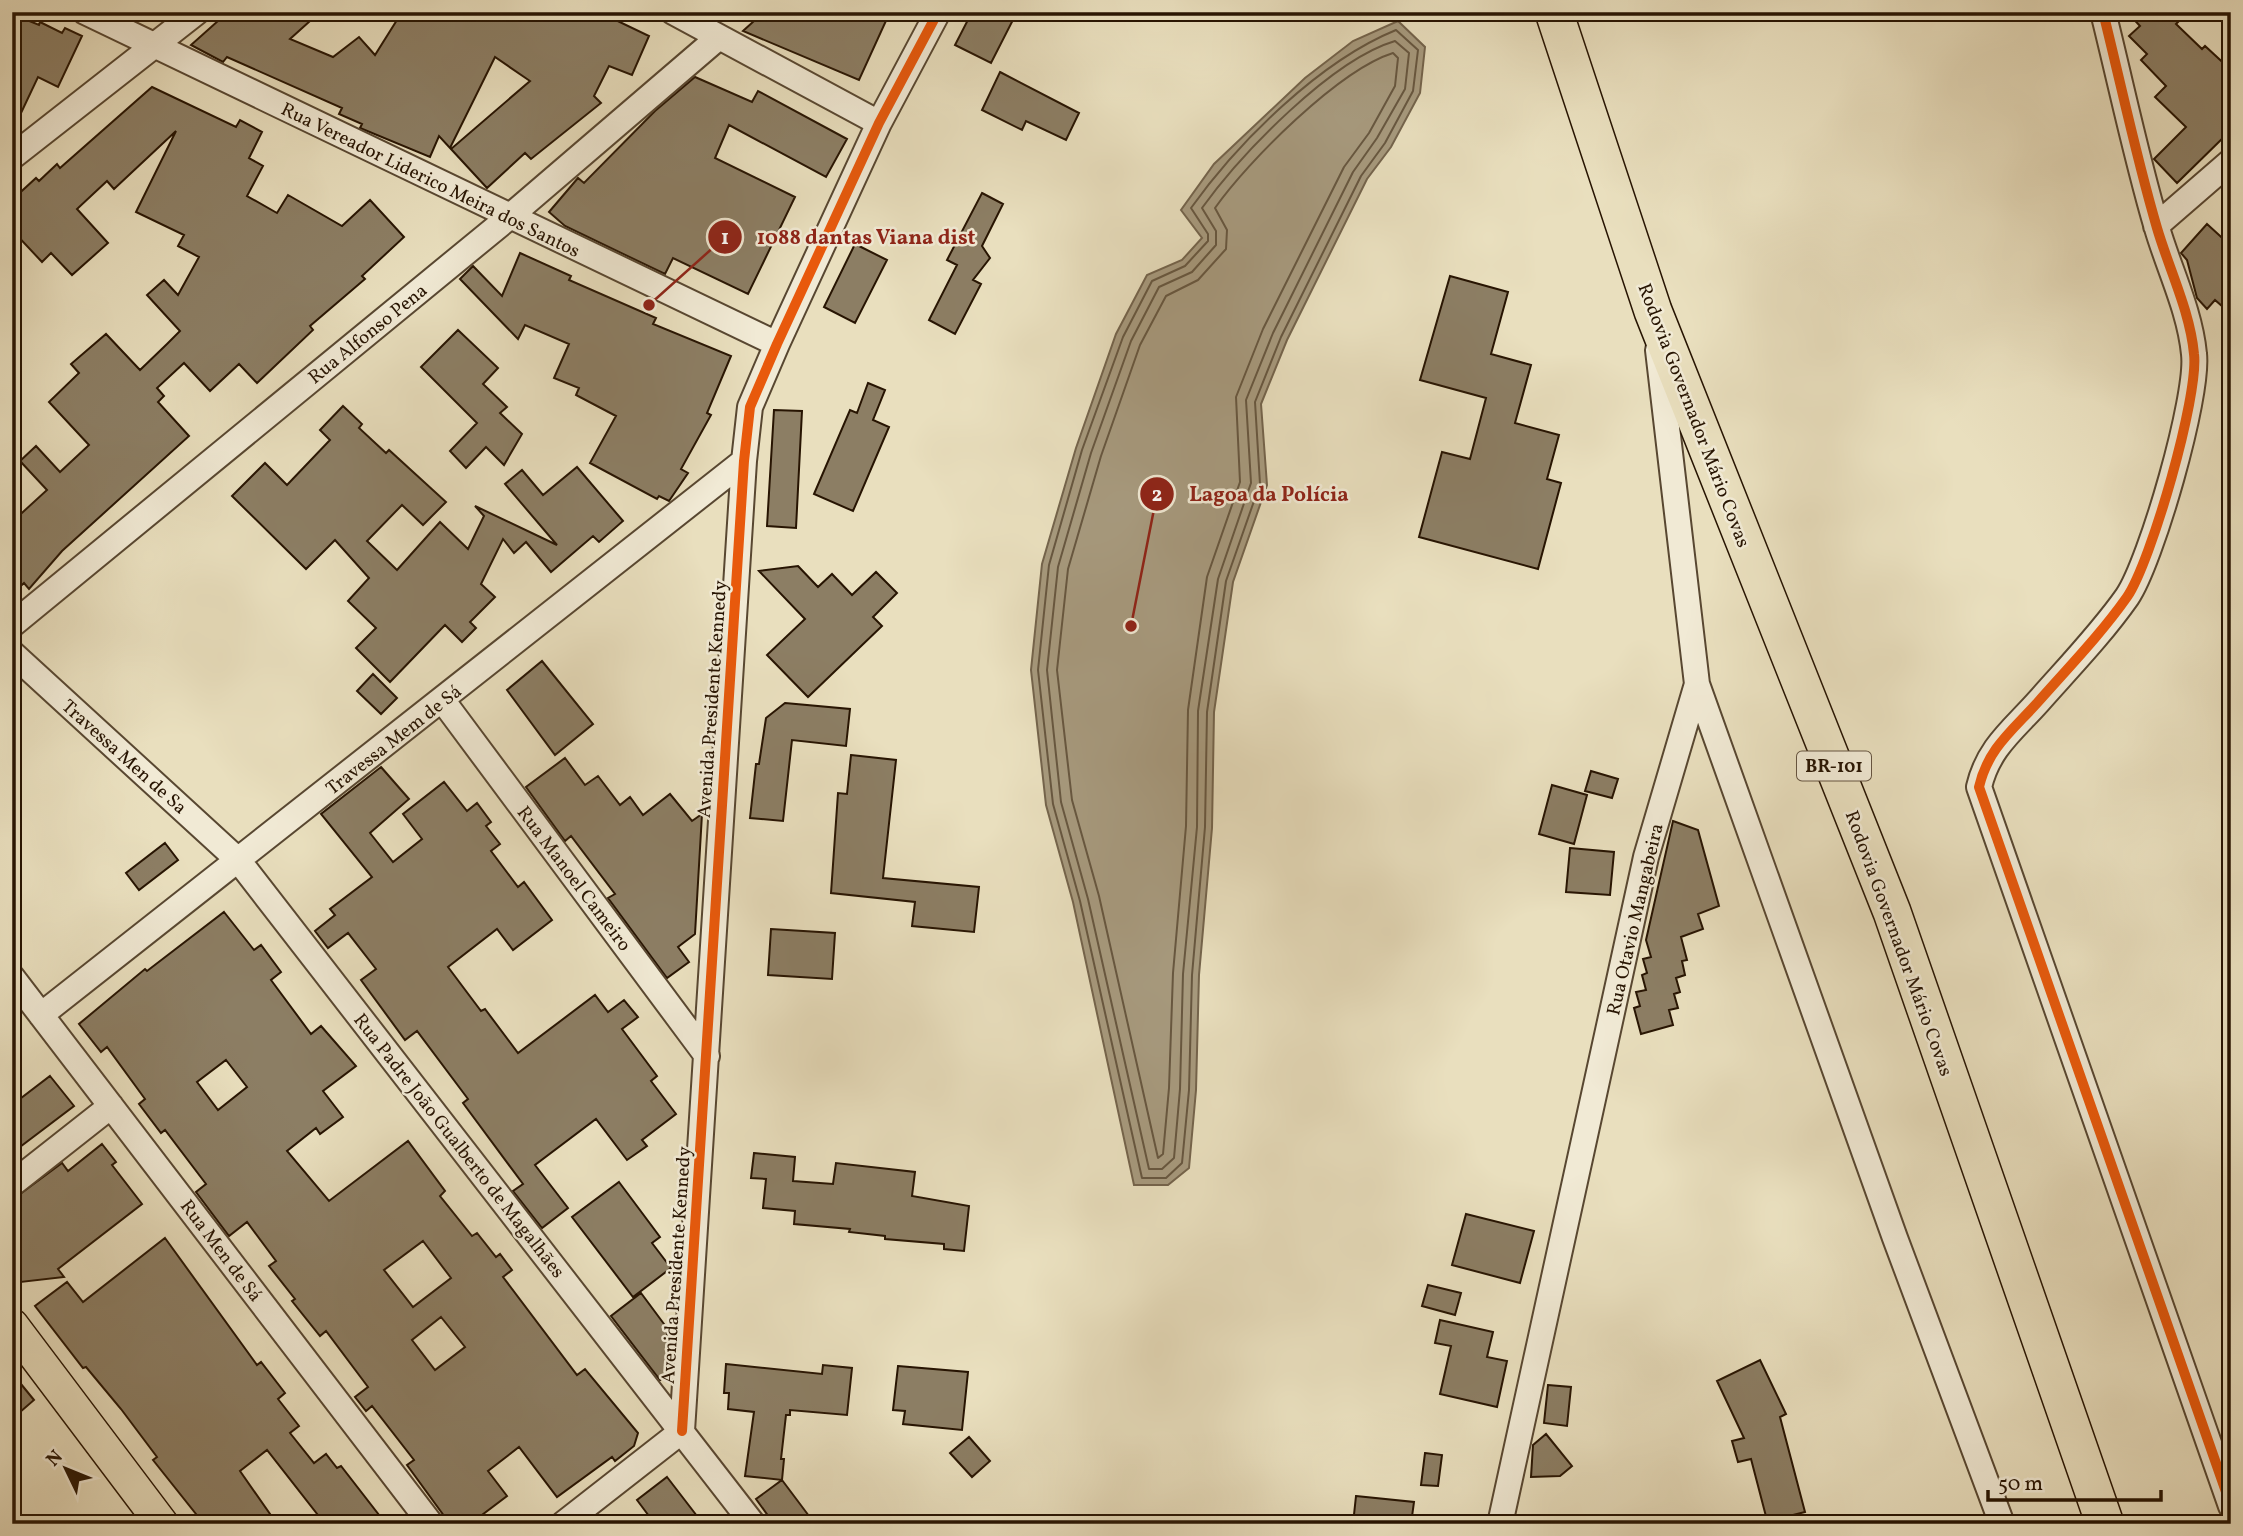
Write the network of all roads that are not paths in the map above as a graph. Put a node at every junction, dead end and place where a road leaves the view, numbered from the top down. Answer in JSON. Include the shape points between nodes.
{"nodes":[{"id":1,"x":85,"y":12,"type":"edge"},
{"id":2,"x":197,"y":12,"type":"edge"},
{"id":3,"x":673,"y":12,"type":"edge"},
{"id":4,"x":938,"y":12,"type":"edge"},
{"id":5,"x":1554,"y":12,"type":"edge"},
{"id":6,"x":2103,"y":12,"type":"edge"},
{"id":7,"x":719,"y":37,"type":"junction"},
{"id":8,"x":154,"y":45,"type":"junction"},
{"id":9,"x":879,"y":123,"type":"junction"},
{"id":10,"x":12,"y":156,"type":"edge"},
{"id":11,"x":2231,"y":161,"type":"edge"},
{"id":12,"x":508,"y":218,"type":"junction"},
{"id":13,"x":2156,"y":226,"type":"junction"},
{"id":14,"x":1653,"y":311,"type":"junction"},
{"id":15,"x":777,"y":344,"type":"junction"},
{"id":16,"x":744,"y":461,"type":"junction"},
{"id":17,"x":12,"y":625,"type":"edge"},
{"id":18,"x":12,"y":653,"type":"edge"},
{"id":19,"x":1697,"y":684,"type":"junction"},
{"id":20,"x":443,"y":701,"type":"junction"},
{"id":21,"x":238,"y":860,"type":"junction"},
{"id":22,"x":12,"y":977,"type":"edge"},
{"id":23,"x":41,"y":1015,"type":"junction"},
{"id":24,"x":707,"y":1056,"type":"junction"},
{"id":25,"x":111,"y":1106,"type":"junction"},
{"id":26,"x":12,"y":1184,"type":"edge"},
{"id":27,"x":12,"y":1325,"type":"edge"},
{"id":28,"x":682,"y":1431,"type":"junction"},
{"id":29,"x":2231,"y":1506,"type":"edge"},
{"id":30,"x":162,"y":1524,"type":"edge"},
{"id":31,"x":431,"y":1524,"type":"edge"},
{"id":32,"x":563,"y":1524,"type":"edge"},
{"id":33,"x":753,"y":1524,"type":"edge"},
{"id":34,"x":1500,"y":1524,"type":"edge"},
{"id":35,"x":2002,"y":1524,"type":"edge"},
{"id":36,"x":2105,"y":1524,"type":"edge"}],
"edges":[{"from":1,"to":8,"type":"street","name":"Rua Vereador Liderico Meira dos Santos"},
{"from":2,"to":8,"type":"street"},
{"from":3,"to":7,"type":"street"},
{"from":4,"to":9,"type":"street","name":"Avenida Presidente Kennedy"},
{"from":5,"to":14,"type":"highway","name":"Rodovia Governador Mário Covas","number":"BR-101"},
{"from":6,"to":13,"type":"street"},
{"from":7,"to":9,"type":"street"},
{"from":7,"to":12,"type":"street","name":"Rua Alfonso Pena"},
{"from":8,"to":10,"type":"street"},
{"from":8,"to":12,"type":"street","name":"Rua Vereador Liderico Meira dos Santos"},
{"from":9,"to":15,"type":"street","name":"Avenida Presidente Kennedy"},
{"from":11,"to":13,"type":"street"},
{"from":12,"to":15,"type":"street","name":"Rua Vereador Liderico Meira dos Santos"},
{"from":12,"to":17,"type":"street","name":"Rua Alfonso Pena"},
{"from":13,"to":29,"type":"street","via":[[2190,329],[2194,389],[2151,544],[2128,595],[1998,742],[1983,767],[1979,787]]},
{"from":14,"to":19,"type":"street","name":"Rua Otavio Mangabeira"},
{"from":14,"to":36,"type":"highway","name":"Rodovia Governador Mário Covas","number":"BR-101","via":[[1892,912]]},
{"from":15,"to":16,"type":"street","name":"Avenida Presidente Kennedy","via":[[750,407]]},
{"from":16,"to":20,"type":"street","name":"Travessa Mem de Sá"},
{"from":16,"to":24,"type":"street","name":"Avenida Presidente Kennedy"},
{"from":18,"to":21,"type":"street","name":"Travessa Men de Sa"},
{"from":19,"to":34,"type":"street","name":"Rua Otavio Mangabeira","via":[[1646,857]]},
{"from":19,"to":35,"type":"street"},
{"from":20,"to":21,"type":"street","name":"Travessa Mem de Sá"},
{"from":20,"to":24,"type":"street","name":"Rua Manoel Cameiro"},
{"from":21,"to":23,"type":"street","name":"Travessa Mem de Sá"},
{"from":21,"to":28,"type":"street","name":"Rua Padre João Gualberto de Magalhães"},
{"from":22,"to":23,"type":"street","name":"Rua Men de Sá"},
{"from":23,"to":25,"type":"street","name":"Rua Men de Sá"},
{"from":24,"to":28,"type":"street","name":"Avenida Presidente Kennedy"},
{"from":25,"to":26,"type":"street"},
{"from":25,"to":31,"type":"street","name":"Rua Men de Sá"},
{"from":27,"to":30,"type":"main road"},
{"from":28,"to":32,"type":"street"},
{"from":28,"to":33,"type":"street","name":"Rua Padre João Gualberto de Magalhães"}]}
